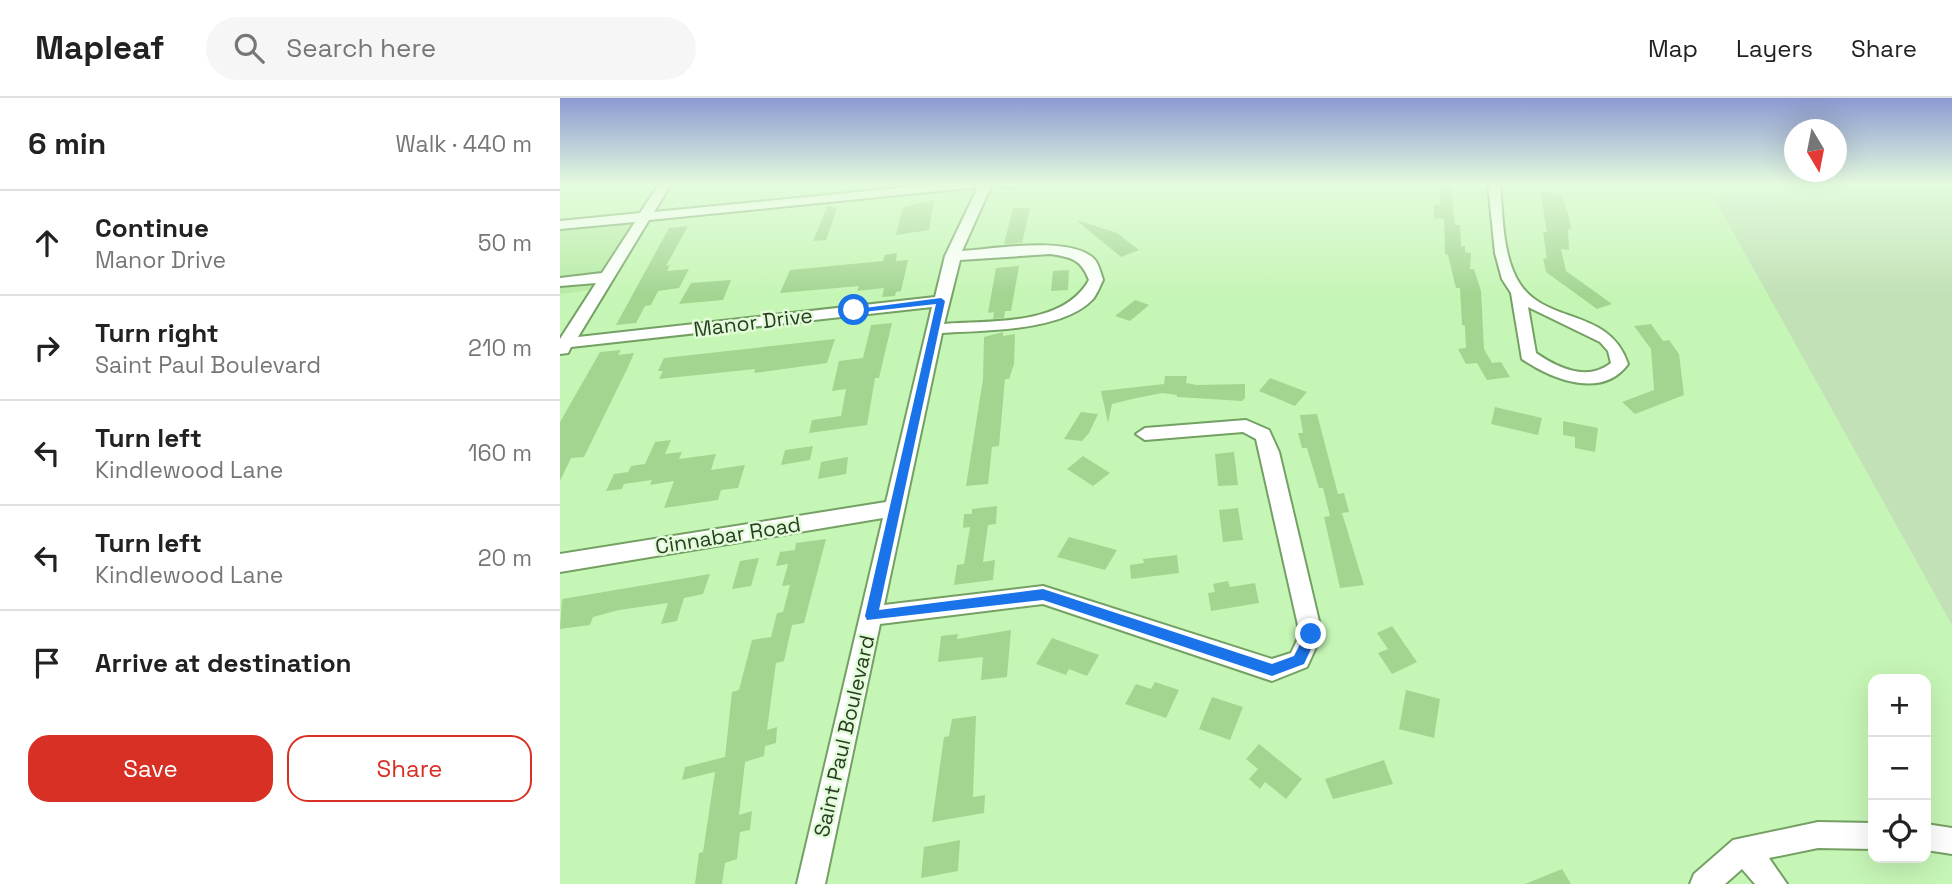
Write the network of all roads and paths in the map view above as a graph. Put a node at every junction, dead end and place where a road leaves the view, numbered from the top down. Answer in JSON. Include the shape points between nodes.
{"nodes":[{"id":1,"x":610,"y":221,"type":"edge"},
{"id":2,"x":643,"y":221,"type":"edge"},
{"id":3,"x":969,"y":221,"type":"edge"},
{"id":4,"x":1499,"y":221,"type":"edge"},
{"id":5,"x":560,"y":226,"type":"edge"},
{"id":6,"x":952,"y":256,"type":"junction"},
{"id":7,"x":607,"y":277,"type":"junction"},
{"id":8,"x":560,"y":282,"type":"edge"},
{"id":9,"x":1518,"y":292,"type":"junction"},
{"id":10,"x":941,"y":301,"type":"junction"},
{"id":11,"x":935,"y":329,"type":"junction"},
{"id":12,"x":563,"y":348,"type":"edge"},
{"id":13,"x":1145,"y":434,"type":"dead end"},
{"id":14,"x":895,"y":508,"type":"junction"},
{"id":15,"x":560,"y":563,"type":"edge"},
{"id":16,"x":871,"y":616,"type":"junction"},
{"id":17,"x":1868,"y":836,"type":"edge"},
{"id":18,"x":1931,"y":838,"type":"edge"},
{"id":19,"x":1952,"y":841,"type":"edge"},
{"id":20,"x":1743,"y":850,"type":"junction"},
{"id":21,"x":811,"y":884,"type":"edge"},
{"id":22,"x":1704,"y":884,"type":"edge"},
{"id":23,"x":1773,"y":884,"type":"edge"}],
"edges":[{"from":1,"to":5,"type":"street"},
{"from":2,"to":7,"type":"street"},
{"from":3,"to":6,"type":"street","name":"Saint Paul Boulevard"},
{"from":4,"to":9,"type":"street","via":[[1505,266]]},
{"from":6,"to":10,"type":"street","name":"Saint Paul Boulevard"},
{"from":6,"to":11,"type":"street","via":[[1066,251],[1089,262],[1096,279],[1082,303],[1053,316]]},
{"from":7,"to":8,"type":"street"},
{"from":7,"to":12,"type":"street"},
{"from":9,"to":9,"type":"street","via":[[1528,355],[1542,366],[1583,380],[1613,371],[1619,352],[1607,338]]},
{"from":10,"to":11,"type":"street","name":"Saint Paul Boulevard"},
{"from":10,"to":12,"type":"street","name":"Manor Drive"},
{"from":11,"to":14,"type":"street","name":"Saint Paul Boulevard"},
{"from":13,"to":16,"type":"street","via":[[1246,426],[1263,435],[1311,634],[1299,660],[1272,670],[1043,595]]},
{"from":14,"to":15,"type":"street","name":"Cinnabar Road"},
{"from":14,"to":16,"type":"street","name":"Saint Paul Boulevard"},
{"from":16,"to":21,"type":"street","name":"Saint Paul Boulevard"},
{"from":17,"to":20,"type":"street","via":[[1818,835]]},
{"from":18,"to":19,"type":"street"},
{"from":20,"to":22,"type":"street"},
{"from":20,"to":23,"type":"street"}]}
